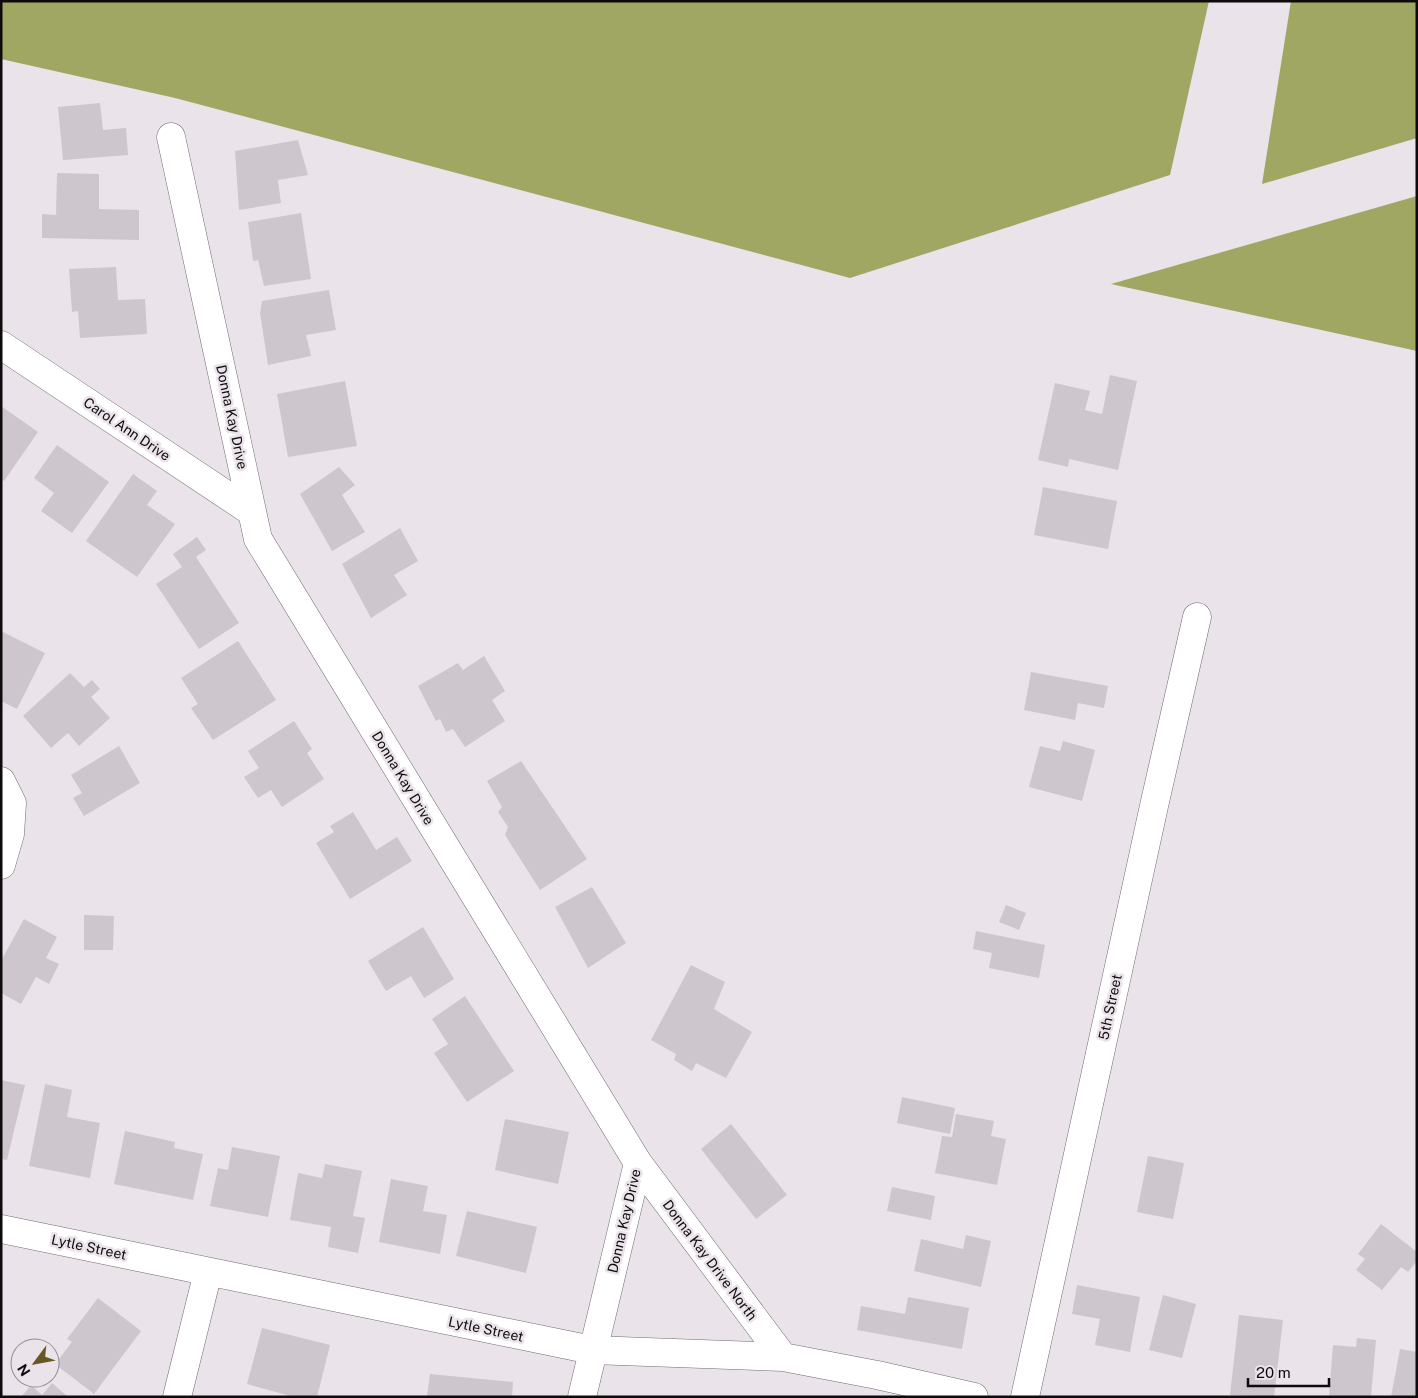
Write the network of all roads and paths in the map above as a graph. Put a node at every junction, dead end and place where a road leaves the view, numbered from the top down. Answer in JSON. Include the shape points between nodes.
{"nodes":[{"id":1,"x":172,"y":137,"type":"dead end"},
{"id":2,"x":1,"y":346,"type":"edge"},
{"id":3,"x":252,"y":512,"type":"junction"},
{"id":4,"x":1197,"y":617,"type":"dead end"},
{"id":5,"x":1,"y":780,"type":"edge"},
{"id":6,"x":1,"y":865,"type":"edge"},
{"id":7,"x":638,"y":1163,"type":"junction"},
{"id":8,"x":1,"y":1228,"type":"edge"},
{"id":9,"x":208,"y":1272,"type":"junction"},
{"id":10,"x":592,"y":1350,"type":"junction"},
{"id":11,"x":783,"y":1357,"type":"junction"},
{"id":12,"x":177,"y":1397,"type":"edge"},
{"id":13,"x":582,"y":1397,"type":"edge"},
{"id":14,"x":974,"y":1397,"type":"edge"},
{"id":15,"x":1025,"y":1397,"type":"edge"}],
"edges":[{"from":1,"to":3,"type":"street","name":"Donna Kay Drive"},
{"from":2,"to":3,"type":"street","name":"Carol Ann Drive"},
{"from":3,"to":7,"type":"street","name":"Donna Kay Drive","via":[[258,538]]},
{"from":4,"to":15,"type":"street","name":"5th Street"},
{"from":5,"to":6,"type":"street","via":[[12,803],[10,834]]},
{"from":7,"to":10,"type":"street","name":"Donna Kay Drive"},
{"from":7,"to":11,"type":"street","name":"Donna Kay Drive North"},
{"from":8,"to":9,"type":"street","name":"Lytle Street"},
{"from":9,"to":10,"type":"street","name":"Lytle Street"},
{"from":9,"to":12,"type":"street"},
{"from":10,"to":11,"type":"street","name":"Lytle Street"},
{"from":10,"to":13,"type":"street","name":"Donna Kay Drive"},
{"from":11,"to":14,"type":"street","name":"Lytle Street","via":[[877,1374]]}]}
